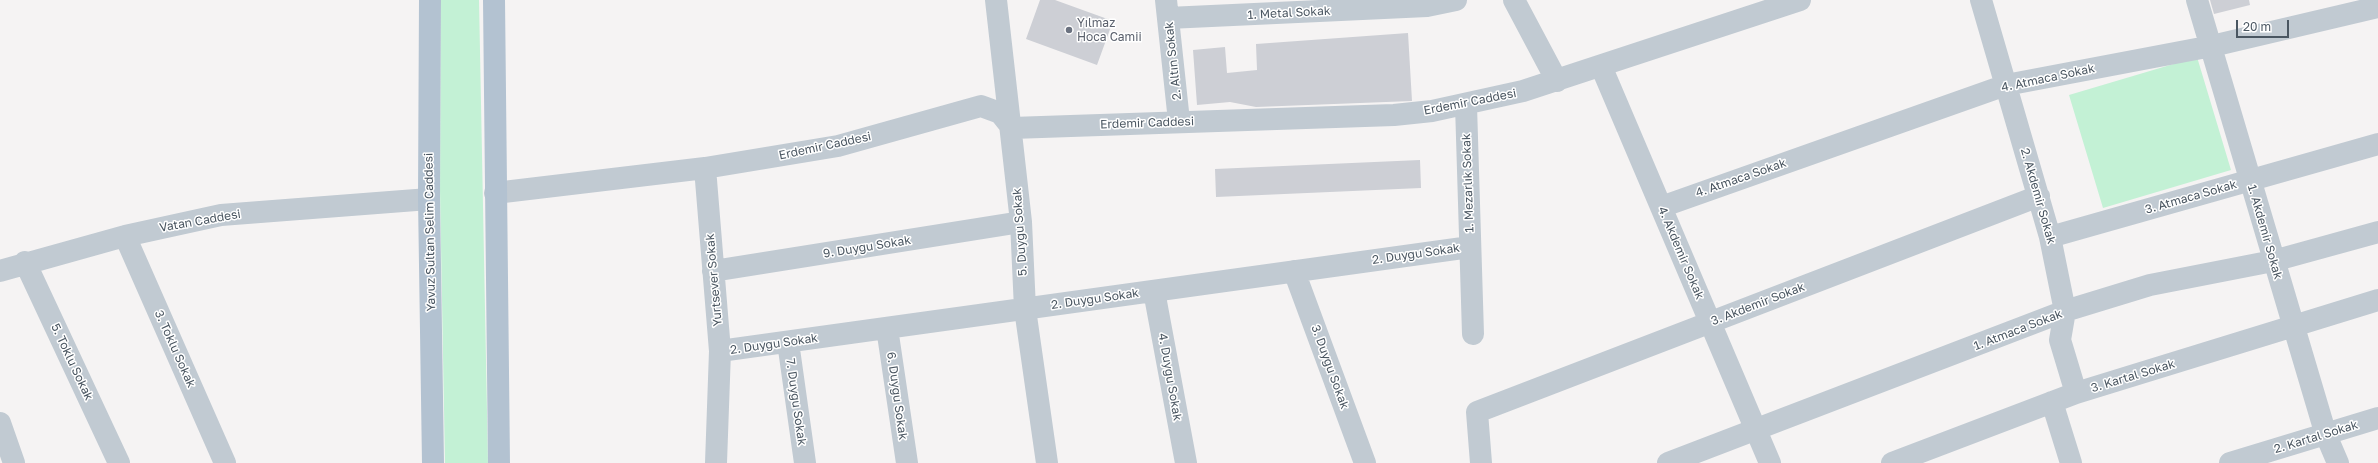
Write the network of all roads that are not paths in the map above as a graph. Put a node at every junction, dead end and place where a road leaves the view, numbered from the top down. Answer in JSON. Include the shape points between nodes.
{"nodes":[{"id":1,"x":430,"y":0,"type":"edge"},
{"id":2,"x":494,"y":0,"type":"edge"},
{"id":3,"x":996,"y":0,"type":"edge"},
{"id":4,"x":1456,"y":0,"type":"edge"},
{"id":5,"x":1514,"y":0,"type":"edge"},
{"id":6,"x":1800,"y":0,"type":"edge"},
{"id":7,"x":1981,"y":0,"type":"edge"},
{"id":8,"x":2197,"y":0,"type":"edge"},
{"id":9,"x":2378,"y":7,"type":"edge"},
{"id":10,"x":1748,"y":8,"type":"edge"},
{"id":11,"x":1167,"y":9,"type":"edge"},
{"id":12,"x":2212,"y":46,"type":"junction"},
{"id":13,"x":1601,"y":66,"type":"junction"},
{"id":14,"x":1557,"y":81,"type":"junction"},
{"id":15,"x":2006,"y":85,"type":"junction"},
{"id":16,"x":1466,"y":105,"type":"junction"},
{"id":17,"x":1179,"y":121,"type":"junction"},
{"id":18,"x":1012,"y":128,"type":"junction"},
{"id":19,"x":2378,"y":144,"type":"edge"},
{"id":20,"x":705,"y":168,"type":"junction"},
{"id":21,"x":2250,"y":180,"type":"junction"},
{"id":22,"x":495,"y":193,"type":"junction"},
{"id":23,"x":2039,"y":196,"type":"junction"},
{"id":24,"x":429,"y":198,"type":"junction"},
{"id":25,"x":1661,"y":207,"type":"junction"},
{"id":26,"x":1021,"y":222,"type":"junction"},
{"id":27,"x":2378,"y":232,"type":"edge"},
{"id":28,"x":125,"y":236,"type":"junction"},
{"id":29,"x":2050,"y":237,"type":"junction"},
{"id":30,"x":1470,"y":247,"type":"junction"},
{"id":31,"x":2273,"y":261,"type":"junction"},
{"id":32,"x":26,"y":262,"type":"junction"},
{"id":33,"x":0,"y":271,"type":"edge"},
{"id":34,"x":713,"y":271,"type":"junction"},
{"id":35,"x":1294,"y":272,"type":"junction"},
{"id":36,"x":1154,"y":291,"type":"junction"},
{"id":37,"x":2378,"y":300,"type":"edge"},
{"id":38,"x":1025,"y":309,"type":"junction"},
{"id":39,"x":2065,"y":311,"type":"junction"},
{"id":40,"x":1710,"y":323,"type":"junction"},
{"id":41,"x":2293,"y":327,"type":"junction"},
{"id":42,"x":887,"y":328,"type":"junction"},
{"id":43,"x":1473,"y":334,"type":"dead end"},
{"id":44,"x":788,"y":342,"type":"junction"},
{"id":45,"x":720,"y":351,"type":"junction"},
{"id":46,"x":2076,"y":393,"type":"junction"},
{"id":47,"x":2052,"y":402,"type":"junction"},
{"id":48,"x":2378,"y":418,"type":"edge"},
{"id":49,"x":0,"y":423,"type":"edge"},
{"id":50,"x":1756,"y":430,"type":"junction"},
{"id":51,"x":2326,"y":435,"type":"junction"},
{"id":52,"x":220,"y":462,"type":"edge"},
{"id":53,"x":14,"y":463,"type":"edge"},
{"id":54,"x":119,"y":463,"type":"edge"},
{"id":55,"x":433,"y":463,"type":"edge"},
{"id":56,"x":499,"y":463,"type":"edge"},
{"id":57,"x":716,"y":463,"type":"edge"},
{"id":58,"x":804,"y":463,"type":"edge"},
{"id":59,"x":907,"y":463,"type":"edge"},
{"id":60,"x":1047,"y":463,"type":"edge"},
{"id":61,"x":1186,"y":463,"type":"edge"},
{"id":62,"x":1365,"y":463,"type":"edge"},
{"id":63,"x":1481,"y":463,"type":"edge"},
{"id":64,"x":1668,"y":463,"type":"edge"},
{"id":65,"x":1770,"y":463,"type":"edge"},
{"id":66,"x":1892,"y":463,"type":"edge"},
{"id":67,"x":2071,"y":463,"type":"edge"},
{"id":68,"x":2230,"y":463,"type":"edge"},
{"id":69,"x":2338,"y":463,"type":"edge"}],
"edges":[{"from":1,"to":24,"type":"main road","name":"Yavuz Sultan Selim Caddesi"},
{"from":2,"to":22,"type":"main road"},
{"from":3,"to":18,"type":"street","name":"5. Duygu Sokak"},
{"from":4,"to":11,"type":"street","name":"1. Metal Sokak","via":[[1427,6]]},
{"from":5,"to":14,"type":"street"},
{"from":6,"to":10,"type":"street","name":"Erdemir Caddesi"},
{"from":7,"to":15,"type":"street","name":"2. Akdemir Sokak"},
{"from":8,"to":12,"type":"street","name":"1. Akdemir Sokak"},
{"from":9,"to":12,"type":"street","name":"4. Atmaca Sokak"},
{"from":10,"to":13,"type":"street","name":"Erdemir Caddesi"},
{"from":11,"to":17,"type":"street","name":"2. Altın Sokak"},
{"from":12,"to":15,"type":"street","name":"4. Atmaca Sokak"},
{"from":12,"to":21,"type":"street","name":"1. Akdemir Sokak"},
{"from":13,"to":14,"type":"street","name":"Erdemir Caddesi"},
{"from":13,"to":25,"type":"street","name":"4. Akdemir Sokak"},
{"from":14,"to":16,"type":"street","name":"Erdemir Caddesi"},
{"from":15,"to":23,"type":"street","name":"2. Akdemir Sokak"},
{"from":15,"to":25,"type":"street","name":"4. Atmaca Sokak"},
{"from":16,"to":17,"type":"street","name":"Erdemir Caddesi","via":[[1394,115]]},
{"from":16,"to":30,"type":"street","name":"1. Mezarlık Sokak"},
{"from":17,"to":18,"type":"street","name":"Erdemir Caddesi"},
{"from":18,"to":20,"type":"street","name":"Erdemir Caddesi","via":[[1000,114],[981,106],[838,146]]},
{"from":18,"to":26,"type":"street","name":"5. Duygu Sokak"},
{"from":19,"to":21,"type":"street","name":"3. Atmaca Sokak"},
{"from":20,"to":22,"type":"street","name":"Erdemir Caddesi"},
{"from":20,"to":34,"type":"street","name":"Yurtsever Sokak"},
{"from":21,"to":29,"type":"street","name":"3. Atmaca Sokak"},
{"from":21,"to":31,"type":"street","name":"1. Akdemir Sokak"},
{"from":22,"to":56,"type":"main road"},
{"from":23,"to":29,"type":"street","name":"2. Akdemir Sokak"},
{"from":23,"to":40,"type":"street","name":"3. Akdemir Sokak"},
{"from":24,"to":28,"type":"street","name":"Vatan Caddesi","via":[[221,215]]},
{"from":24,"to":55,"type":"main road","name":"Yavuz Sultan Selim Caddesi"},
{"from":25,"to":40,"type":"street","name":"4. Akdemir Sokak"},
{"from":26,"to":34,"type":"street","name":"9. Duygu Sokak"},
{"from":26,"to":38,"type":"street","name":"5. Duygu Sokak"},
{"from":27,"to":31,"type":"street","name":"1. Atmaca Sokak"},
{"from":28,"to":32,"type":"street","name":"Vatan Caddesi"},
{"from":28,"to":52,"type":"street","name":"3. Toklu Sokak"},
{"from":29,"to":39,"type":"street","name":"2. Akdemir Sokak"},
{"from":30,"to":35,"type":"street","name":"2. Duygu Sokak"},
{"from":30,"to":43,"type":"street","name":"1. Mezarlık Sokak"},
{"from":31,"to":39,"type":"street","name":"1. Atmaca Sokak","via":[[2150,285]]},
{"from":31,"to":41,"type":"street","name":"1. Akdemir Sokak"},
{"from":32,"to":33,"type":"street","name":"Vatan Caddesi"},
{"from":32,"to":54,"type":"street","name":"5. Toklu Sokak"},
{"from":34,"to":45,"type":"street","name":"Yurtsever Sokak"},
{"from":35,"to":36,"type":"street","name":"2. Duygu Sokak"},
{"from":35,"to":62,"type":"street","name":"3. Duygu Sokak"},
{"from":36,"to":38,"type":"street","name":"2. Duygu Sokak"},
{"from":36,"to":61,"type":"street","name":"4. Duygu Sokak"},
{"from":37,"to":41,"type":"street","name":"3. Kartal Sokak"},
{"from":38,"to":42,"type":"street","name":"2. Duygu Sokak"},
{"from":38,"to":60,"type":"street","name":"5. Duygu Sokak"},
{"from":39,"to":46,"type":"street","name":"2. Akdemir Sokak","via":[[2060,340]]},
{"from":39,"to":50,"type":"street","name":"1. Atmaca Sokak"},
{"from":40,"to":50,"type":"street","name":"4. Akdemir Sokak"},
{"from":40,"to":63,"type":"street","name":"3. Akdemir Sokak","via":[[1477,412]]},
{"from":41,"to":46,"type":"street","name":"3. Kartal Sokak"},
{"from":41,"to":51,"type":"street","name":"1. Akdemir Sokak"},
{"from":42,"to":44,"type":"street","name":"2. Duygu Sokak"},
{"from":42,"to":59,"type":"street","name":"6. Duygu Sokak"},
{"from":44,"to":45,"type":"street","name":"2. Duygu Sokak"},
{"from":44,"to":58,"type":"street","name":"7. Duygu Sokak"},
{"from":45,"to":57,"type":"street","name":"Yurtsever Sokak"},
{"from":46,"to":47,"type":"street","name":"3. Kartal Sokak"},
{"from":47,"to":66,"type":"street","name":"3. Kartal Sokak"},
{"from":47,"to":67,"type":"street"},
{"from":48,"to":51,"type":"street","name":"2. Kartal Sokak"},
{"from":49,"to":53,"type":"street"},
{"from":50,"to":64,"type":"street","name":"1. Atmaca Sokak"},
{"from":50,"to":65,"type":"street","name":"4. Akdemir Sokak"},
{"from":51,"to":68,"type":"street","name":"2. Kartal Sokak"},
{"from":51,"to":69,"type":"street","name":"1. Akdemir Sokak"}]}
